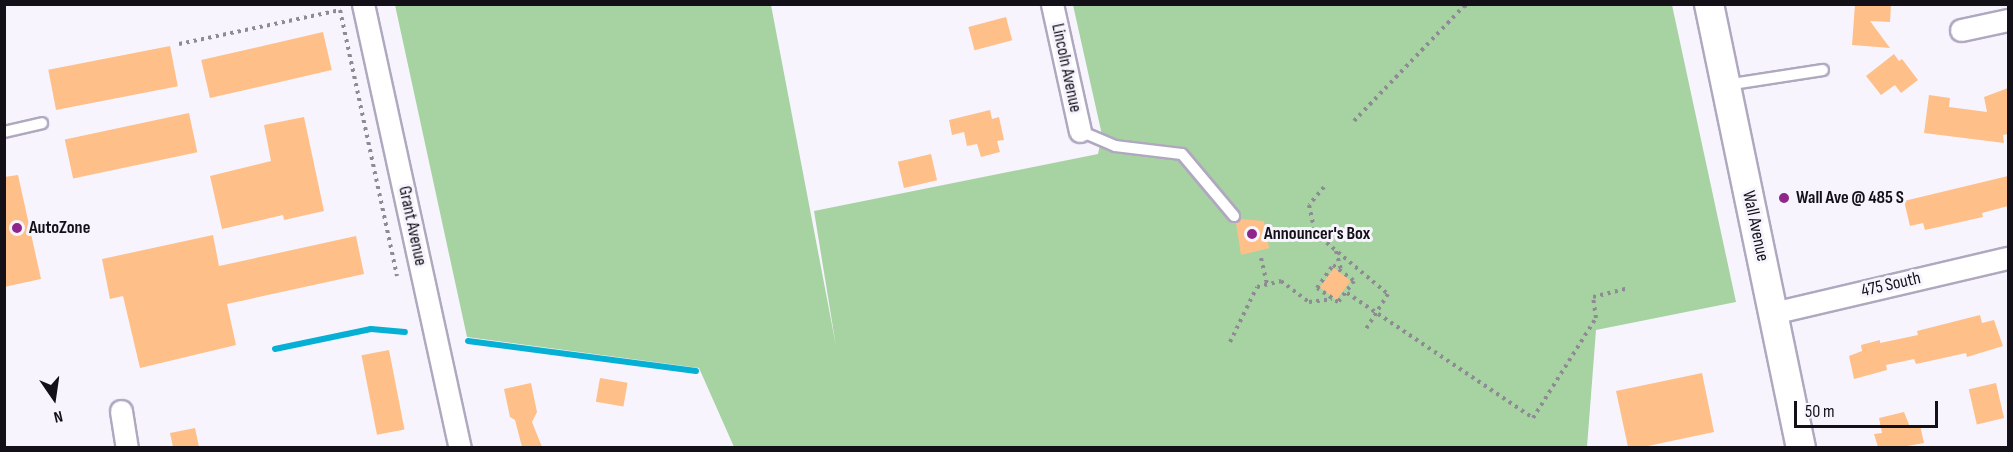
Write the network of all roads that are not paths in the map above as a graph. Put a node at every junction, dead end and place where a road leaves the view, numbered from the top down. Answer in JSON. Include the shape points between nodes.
{"nodes":[{"id":1,"x":363,"y":4,"type":"edge"},
{"id":2,"x":1052,"y":4,"type":"edge"},
{"id":3,"x":1709,"y":4,"type":"edge"},
{"id":4,"x":2008,"y":20,"type":"edge"},
{"id":5,"x":1961,"y":30,"type":"dead end"},
{"id":6,"x":1823,"y":70,"type":"dead end"},
{"id":7,"x":1726,"y":85,"type":"junction"},
{"id":8,"x":42,"y":123,"type":"dead end"},
{"id":9,"x":1080,"y":131,"type":"joint"},
{"id":10,"x":4,"y":132,"type":"edge"},
{"id":11,"x":1234,"y":216,"type":"dead end"},
{"id":12,"x":2008,"y":258,"type":"edge"},
{"id":13,"x":1773,"y":313,"type":"junction"},
{"id":14,"x":121,"y":411,"type":"dead end"},
{"id":15,"x":127,"y":447,"type":"edge"},
{"id":16,"x":460,"y":447,"type":"edge"},
{"id":17,"x":1801,"y":447,"type":"edge"}],
"edges":[{"from":1,"to":16,"type":"street","name":"Grant Avenue"},
{"from":2,"to":9,"type":"street","name":"Lincoln Avenue"},
{"from":3,"to":7,"type":"main road","name":"Wall Avenue"},
{"from":4,"to":5,"type":"street"},
{"from":6,"to":7,"type":"lane"},
{"from":7,"to":13,"type":"main road","name":"Wall Avenue"},
{"from":8,"to":10,"type":"lane"},
{"from":9,"to":11,"type":"lane","via":[[1115,146],[1182,154]]},
{"from":12,"to":13,"type":"street","name":"475 South"},
{"from":13,"to":17,"type":"main road","name":"Wall Avenue"},
{"from":14,"to":15,"type":"street"}]}
